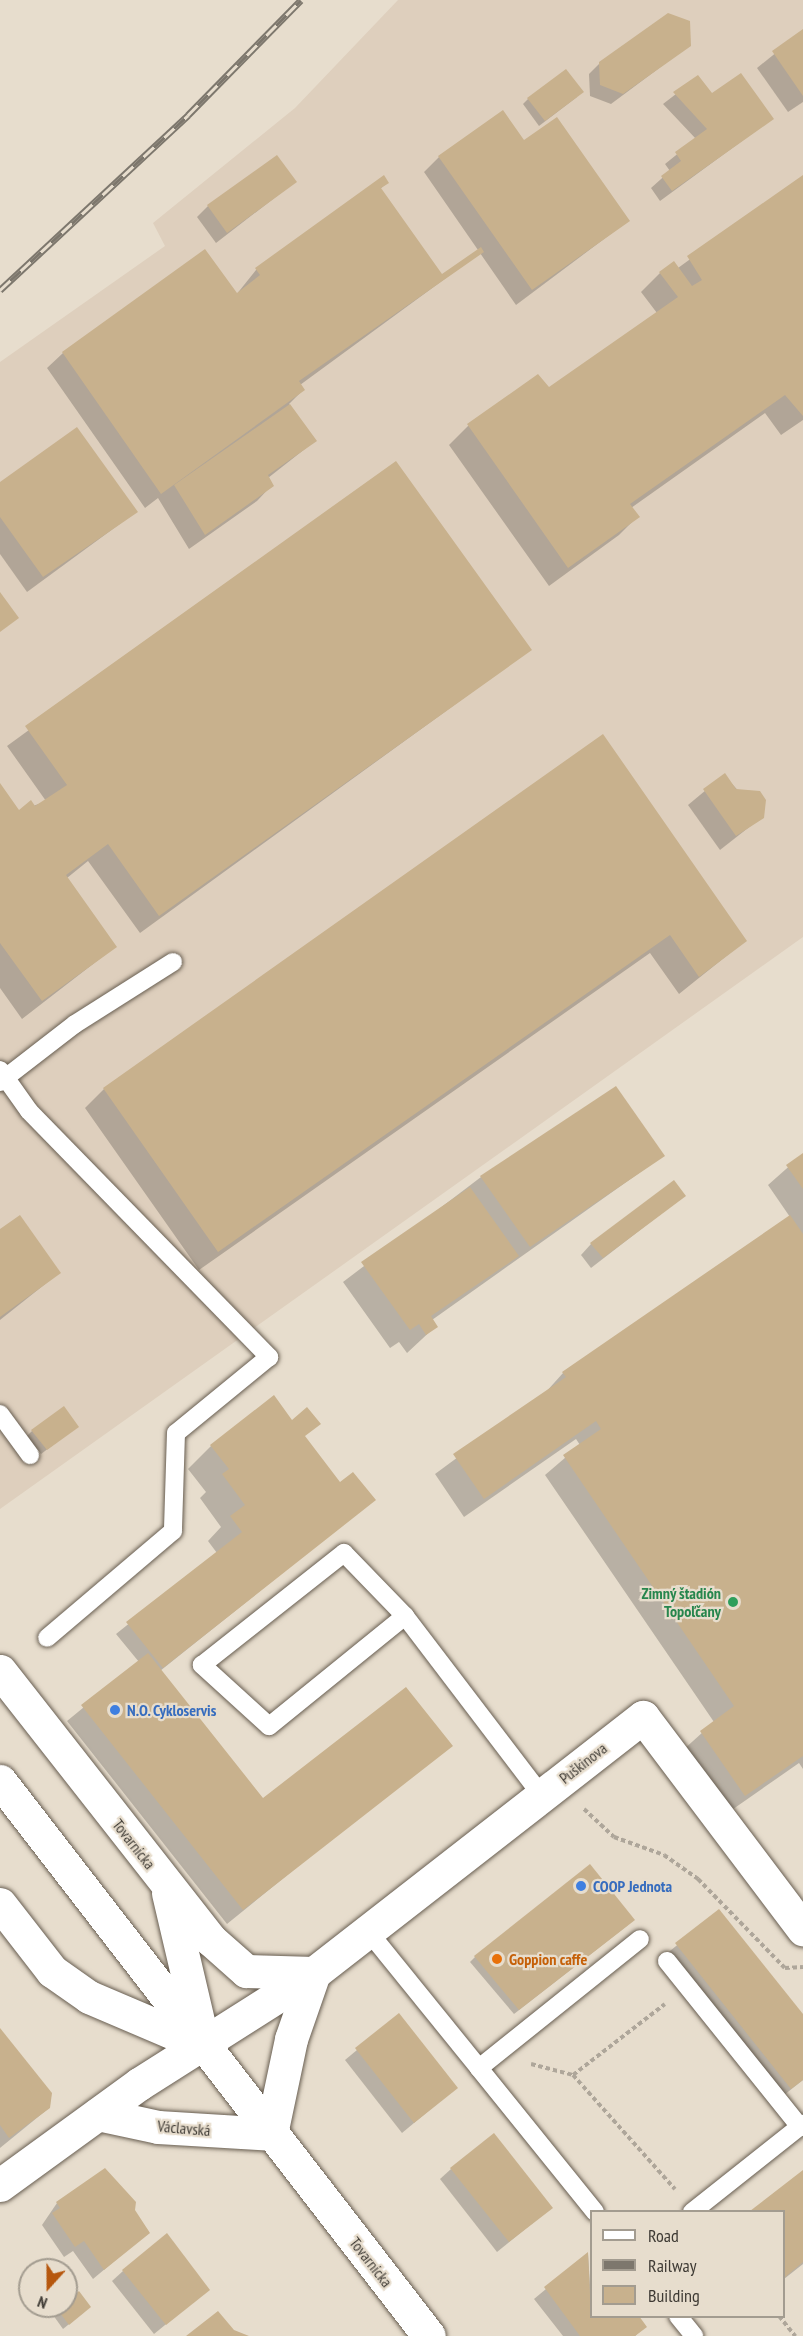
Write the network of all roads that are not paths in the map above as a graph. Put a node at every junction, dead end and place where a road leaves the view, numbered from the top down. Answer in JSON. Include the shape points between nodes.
{"nodes":[{"id":1,"x":173,"y":962,"type":"dead end"},
{"id":2,"x":2,"y":1076,"type":"edge"},
{"id":3,"x":0,"y":1414,"type":"edge"},
{"id":4,"x":30,"y":1455,"type":"dead end"},
{"id":5,"x":405,"y":1616,"type":"junction"},
{"id":6,"x":46,"y":1638,"type":"dead end"},
{"id":7,"x":0,"y":1671,"type":"edge"},
{"id":8,"x":0,"y":1781,"type":"edge"},
{"id":9,"x":550,"y":1789,"type":"junction"},
{"id":10,"x":166,"y":1885,"type":"junction"},
{"id":11,"x":0,"y":1904,"type":"edge"},
{"id":12,"x":803,"y":1929,"type":"edge"},
{"id":13,"x":368,"y":1931,"type":"junction"},
{"id":14,"x":640,"y":1939,"type":"dead end"},
{"id":15,"x":667,"y":1961,"type":"dead end"},
{"id":16,"x":314,"y":1973,"type":"junction"},
{"id":17,"x":204,"y":2046,"type":"junction"},
{"id":18,"x":478,"y":2068,"type":"junction"},
{"id":19,"x":98,"y":2114,"type":"junction"},
{"id":20,"x":802,"y":2126,"type":"edge"},
{"id":21,"x":271,"y":2134,"type":"junction"},
{"id":22,"x":0,"y":2185,"type":"edge"},
{"id":23,"x":594,"y":2210,"type":"edge"},
{"id":24,"x":694,"y":2210,"type":"edge"},
{"id":25,"x":680,"y":2318,"type":"edge"},
{"id":26,"x":429,"y":2336,"type":"edge"},
{"id":27,"x":694,"y":2336,"type":"edge"}],
"edges":[{"from":1,"to":2,"type":"lane"},
{"from":2,"to":6,"type":"lane","via":[[29,1111],[269,1358],[176,1433],[172,1531]]},
{"from":3,"to":4,"type":"lane"},
{"from":5,"to":5,"type":"lane","via":[[344,1553],[202,1665],[269,1726]]},
{"from":5,"to":9,"type":"lane"},
{"from":7,"to":10,"type":"street","name":"Tovarnícka"},
{"from":8,"to":17,"type":"street","name":"Tovarnícka"},
{"from":9,"to":12,"type":"street","name":"Puškinova","via":[[643,1717]]},
{"from":9,"to":13,"type":"street","name":"Puškinova"},
{"from":10,"to":16,"type":"street","via":[[211,1940],[246,1971]]},
{"from":10,"to":17,"type":"street","name":"Tovarnícka"},
{"from":11,"to":17,"type":"street","name":"Tovarnícka","via":[[61,1977],[89,1997]]},
{"from":13,"to":16,"type":"street","name":"Puškinova"},
{"from":13,"to":18,"type":"lane"},
{"from":14,"to":18,"type":"lane"},
{"from":15,"to":20,"type":"lane"},
{"from":16,"to":17,"type":"street","name":"Puškinova"},
{"from":16,"to":21,"type":"street","via":[[291,2039]]},
{"from":17,"to":19,"type":"street"},
{"from":17,"to":21,"type":"street","name":"Tovarnícka"},
{"from":18,"to":23,"type":"lane"},
{"from":19,"to":21,"type":"street","name":"Václavská","via":[[158,2127]]},
{"from":19,"to":22,"type":"street"},
{"from":20,"to":24,"type":"lane"},
{"from":21,"to":26,"type":"street","name":"Tovarnícka"},
{"from":25,"to":27,"type":"lane"}]}
